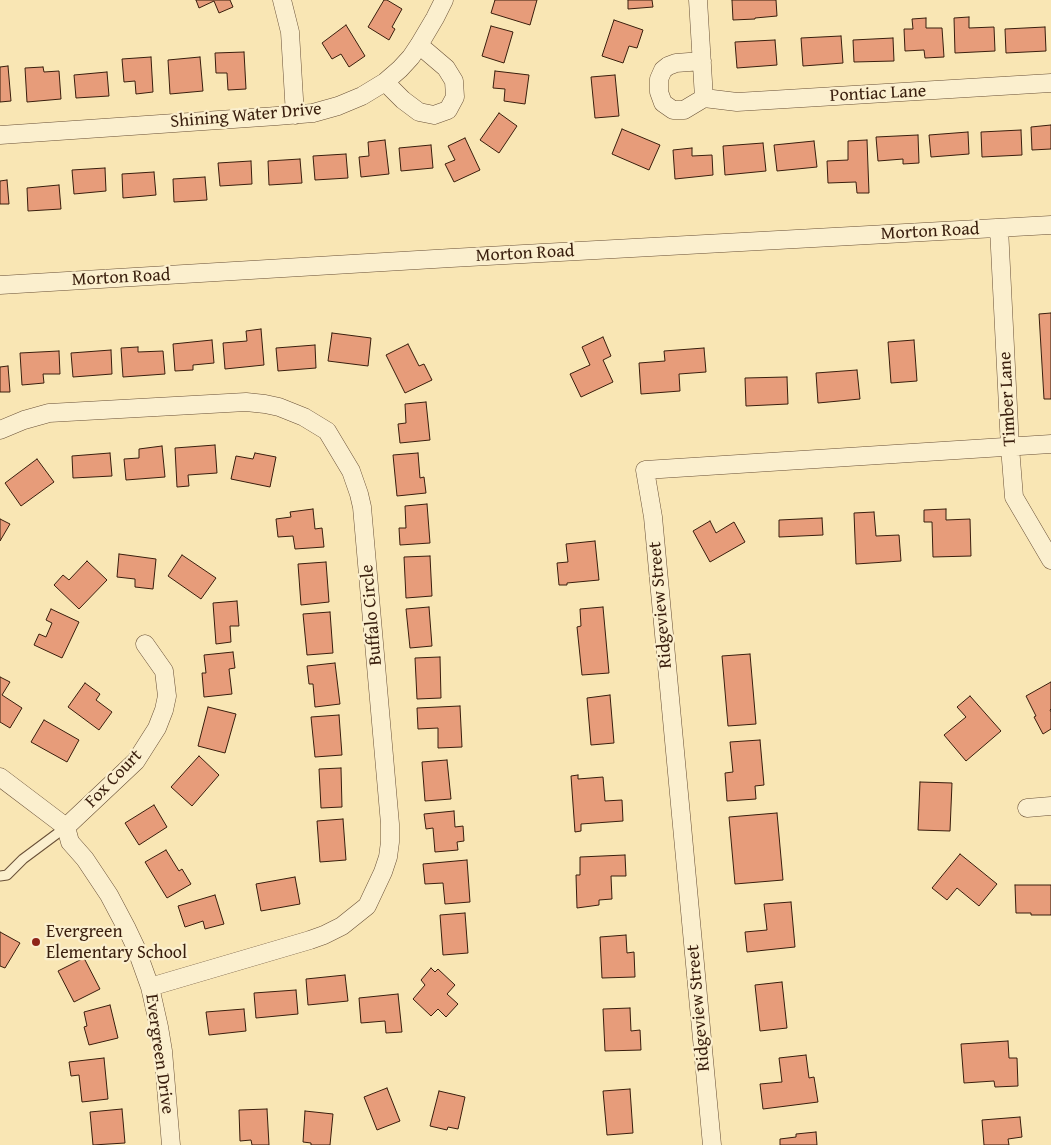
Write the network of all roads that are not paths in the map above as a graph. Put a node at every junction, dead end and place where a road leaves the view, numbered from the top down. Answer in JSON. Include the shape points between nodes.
{"nodes":[{"id":1,"x":282,"y":0,"type":"edge"},
{"id":2,"x":444,"y":0,"type":"edge"},
{"id":3,"x":698,"y":0,"type":"edge"},
{"id":4,"x":420,"y":45,"type":"junction"},
{"id":5,"x":702,"y":61,"type":"junction"},
{"id":6,"x":385,"y":82,"type":"junction"},
{"id":7,"x":1051,"y":83,"type":"edge"},
{"id":8,"x":704,"y":98,"type":"junction"},
{"id":9,"x":294,"y":115,"type":"junction"},
{"id":10,"x":0,"y":135,"type":"edge"},
{"id":11,"x":1051,"y":225,"type":"edge"},
{"id":12,"x":999,"y":228,"type":"junction"},
{"id":13,"x":0,"y":285,"type":"edge"},
{"id":14,"x":0,"y":430,"type":"edge"},
{"id":15,"x":1051,"y":444,"type":"edge"},
{"id":16,"x":1010,"y":447,"type":"junction"},
{"id":17,"x":1051,"y":560,"type":"edge"},
{"id":18,"x":145,"y":644,"type":"dead end"},
{"id":19,"x":0,"y":777,"type":"edge"},
{"id":20,"x":1051,"y":806,"type":"edge"},
{"id":21,"x":1027,"y":808,"type":"dead end"},
{"id":22,"x":66,"y":827,"type":"junction"},
{"id":23,"x":0,"y":876,"type":"edge"},
{"id":24,"x":150,"y":987,"type":"junction"},
{"id":25,"x":171,"y":1145,"type":"edge"},
{"id":26,"x":712,"y":1145,"type":"edge"}],
"edges":[{"from":1,"to":9,"type":"street","via":[[290,32]]},
{"from":2,"to":4,"type":"street","name":"Shining Water Drive"},
{"from":3,"to":5,"type":"street"},
{"from":4,"to":6,"type":"street","name":"Shining Water Drive"},
{"from":4,"to":6,"type":"street","via":[[446,68],[454,81],[455,97],[448,110],[434,115],[419,112]]},
{"from":5,"to":8,"type":"street"},
{"from":5,"to":8,"type":"street","via":[[668,66],[659,79],[659,92],[663,103],[673,110],[684,110]]},
{"from":6,"to":9,"type":"street","name":"Shining Water Drive","via":[[338,106]]},
{"from":7,"to":8,"type":"street","name":"Pontiac Lane","via":[[737,102]]},
{"from":9,"to":10,"type":"street","name":"Shining Water Drive"},
{"from":11,"to":12,"type":"street","name":"Morton Road"},
{"from":12,"to":13,"type":"street","name":"Morton Road"},
{"from":12,"to":16,"type":"street","name":"Timber Lane"},
{"from":14,"to":24,"type":"street","name":"Buffalo Circle","via":[[49,413],[246,402],[265,404],[291,411],[327,431],[351,471],[360,494],[390,824],[388,857],[383,872],[367,906],[342,926],[324,935]]},
{"from":15,"to":16,"type":"street","name":"Ridgeview Street"},
{"from":16,"to":17,"type":"street","name":"Timber Lane","via":[[1014,497]]},
{"from":16,"to":26,"type":"street","name":"Ridgeview Street","via":[[645,470],[653,517]]},
{"from":18,"to":22,"type":"street","name":"Fox Court","via":[[164,671],[167,696],[164,710],[136,761]]},
{"from":19,"to":22,"type":"street","name":"Evergreen Drive"},
{"from":20,"to":21,"type":"street"},
{"from":22,"to":23,"type":"lane","via":[[7,875]]},
{"from":22,"to":24,"type":"street","name":"Evergreen Drive","via":[[70,842],[85,859],[123,920]]},
{"from":24,"to":25,"type":"street","name":"Evergreen Drive","via":[[163,1051]]}]}
